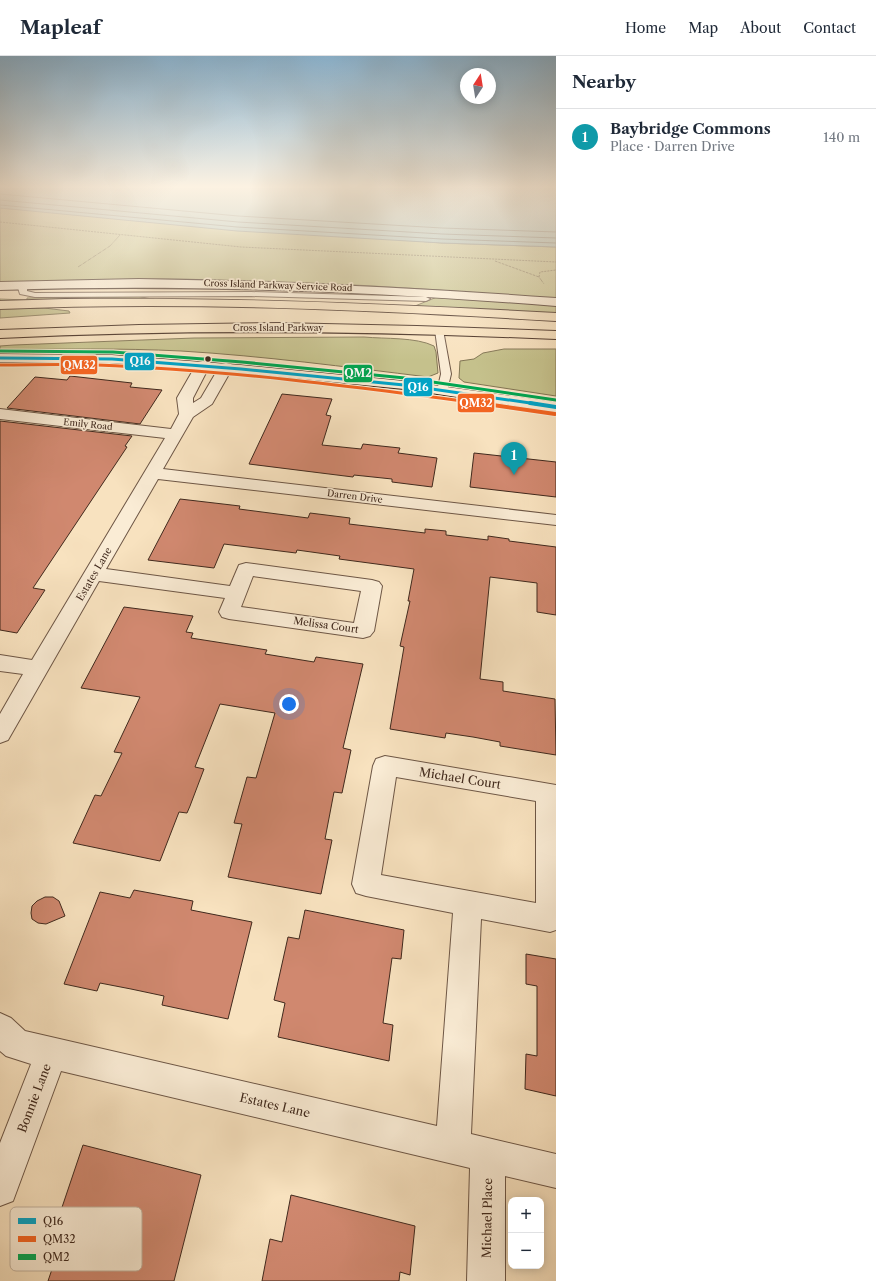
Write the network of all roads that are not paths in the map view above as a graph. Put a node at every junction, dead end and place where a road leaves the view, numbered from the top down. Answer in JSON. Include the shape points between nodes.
{"nodes":[{"id":1,"x":24,"y":285,"type":"junction"},
{"id":2,"x":0,"y":286,"type":"edge"},
{"id":3,"x":442,"y":293,"type":"junction"},
{"id":4,"x":426,"y":299,"type":"junction"},
{"id":5,"x":556,"y":302,"type":"edge"},
{"id":6,"x":0,"y":305,"type":"edge"},
{"id":7,"x":399,"y":309,"type":"junction"},
{"id":8,"x":556,"y":317,"type":"edge"},
{"id":9,"x":0,"y":324,"type":"edge"},
{"id":10,"x":556,"y":324,"type":"edge"},
{"id":11,"x":439,"y":330,"type":"junction"},
{"id":12,"x":0,"y":334,"type":"edge"},
{"id":13,"x":556,"y":335,"type":"edge"},
{"id":14,"x":0,"y":341,"type":"edge"},
{"id":15,"x":0,"y":358,"type":"edge"},
{"id":16,"x":203,"y":365,"type":"junction"},
{"id":17,"x":226,"y":367,"type":"junction"},
{"id":18,"x":442,"y":391,"type":"junction"},
{"id":19,"x":556,"y":407,"type":"edge"},
{"id":20,"x":0,"y":414,"type":"edge"},
{"id":21,"x":187,"y":414,"type":"junction"},
{"id":22,"x":176,"y":434,"type":"junction"},
{"id":23,"x":154,"y":473,"type":"junction"},
{"id":24,"x":556,"y":520,"type":"edge"},
{"id":25,"x":94,"y":574,"type":"junction"},
{"id":26,"x":237,"y":593,"type":"junction"},
{"id":27,"x":0,"y":663,"type":"edge"},
{"id":28,"x":38,"y":669,"type":"junction"},
{"id":29,"x":0,"y":734,"type":"edge"},
{"id":30,"x":468,"y":903,"type":"junction"},
{"id":31,"x":0,"y":1029,"type":"edge"},
{"id":32,"x":52,"y":1054,"type":"junction"},
{"id":33,"x":453,"y":1146,"type":"junction"},
{"id":34,"x":488,"y":1154,"type":"junction"},
{"id":35,"x":556,"y":1171,"type":"edge"},
{"id":36,"x":0,"y":1188,"type":"edge"},
{"id":37,"x":486,"y":1281,"type":"edge"}],
"edges":[{"from":1,"to":2,"type":"street","name":"Cross Island Parkway Service Road"},
{"from":1,"to":3,"type":"street","name":"Cross Island Parkway Service Road","via":[[226,283]]},
{"from":1,"to":4,"type":"lane","via":[[24,292],[35,295],[245,294]]},
{"from":3,"to":4,"type":"lane"},
{"from":3,"to":5,"type":"street","name":"Cross Island Parkway Service Road"},
{"from":4,"to":7,"type":"lane"},
{"from":6,"to":7,"type":"highway","via":[[88,302]]},
{"from":7,"to":8,"type":"highway"},
{"from":9,"to":10,"type":"highway","name":"Cross Island Parkway","via":[[286,318]]},
{"from":11,"to":12,"type":"highway","name":"Cross Island Parkway","via":[[234,327]]},
{"from":11,"to":13,"type":"highway","name":"Cross Island Parkway"},
{"from":11,"to":14,"type":"highway","via":[[162,334]]},
{"from":11,"to":18,"type":"lane","via":[[446,374]]},
{"from":15,"to":16,"type":"street","via":[[112,359]]},
{"from":16,"to":17,"type":"street"},
{"from":16,"to":21,"type":"street","name":"Estates Lane","via":[[185,398]]},
{"from":17,"to":18,"type":"street"},
{"from":17,"to":21,"type":"street","name":"Estates Lane","via":[[207,401]]},
{"from":18,"to":19,"type":"street"},
{"from":20,"to":22,"type":"street","name":"Emily Road"},
{"from":21,"to":22,"type":"street","name":"Estates Lane"},
{"from":22,"to":23,"type":"street","name":"Estates Lane"},
{"from":23,"to":24,"type":"street","name":"Darren Drive"},
{"from":23,"to":25,"type":"street","name":"Estates Lane"},
{"from":25,"to":26,"type":"street"},
{"from":25,"to":28,"type":"street","name":"Estates Lane"},
{"from":26,"to":26,"type":"street","name":"Melissa Court","via":[[246,569],[372,586],[363,631],[229,612]]},
{"from":27,"to":28,"type":"street"},
{"from":28,"to":29,"type":"street","name":"Estates Lane"},
{"from":30,"to":30,"type":"street","name":"Michael Court","via":[[366,884],[385,766],[549,793],[550,919]]},
{"from":30,"to":33,"type":"street"},
{"from":31,"to":32,"type":"street","name":"Estates Lane","via":[[17,1045]]},
{"from":32,"to":33,"type":"street","name":"Estates Lane"},
{"from":32,"to":36,"type":"street","name":"Bonnie Lane"},
{"from":33,"to":34,"type":"street","name":"Estates Lane"},
{"from":34,"to":35,"type":"street","name":"Estates Lane"},
{"from":34,"to":37,"type":"street","name":"Michael Place"}]}
